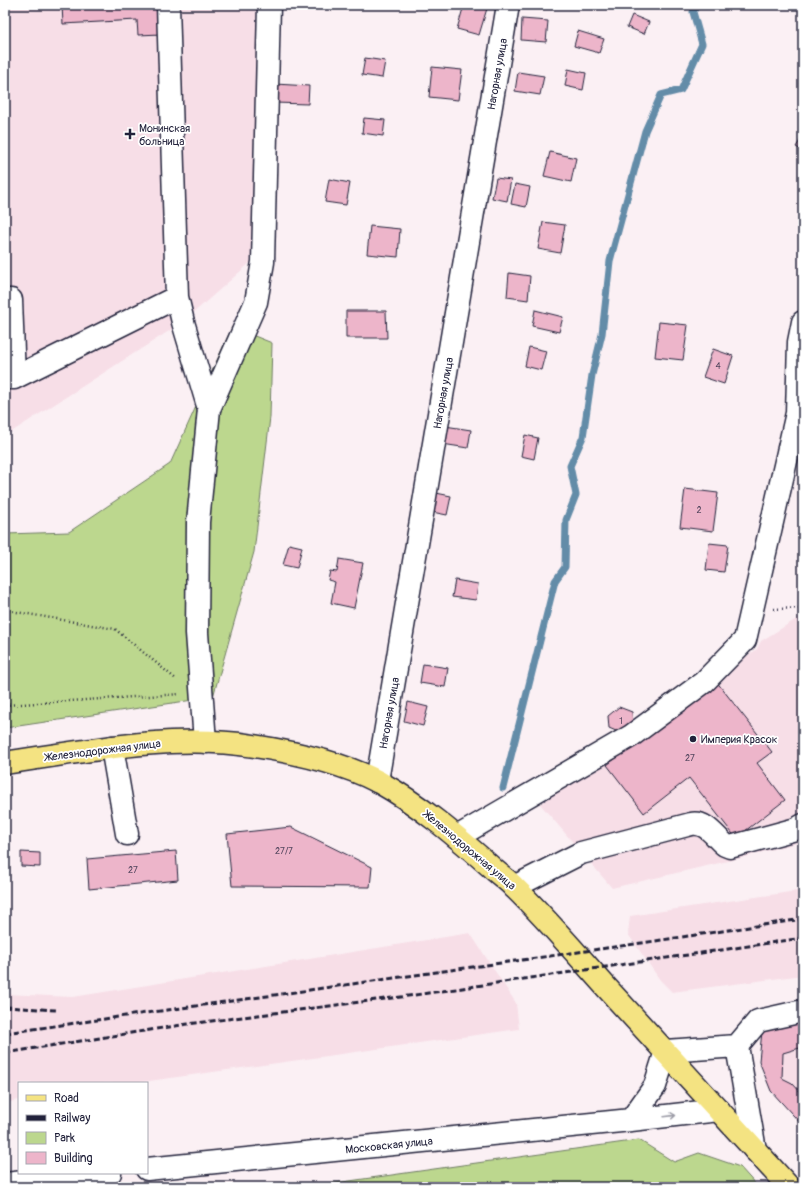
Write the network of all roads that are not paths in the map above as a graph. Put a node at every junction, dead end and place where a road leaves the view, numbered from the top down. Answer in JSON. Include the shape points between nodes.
{"nodes":[{"id":1,"x":168,"y":5,"type":"edge"},
{"id":2,"x":269,"y":5,"type":"edge"},
{"id":3,"x":508,"y":5,"type":"edge"},
{"id":4,"x":177,"y":297,"type":"junction"},
{"id":5,"x":5,"y":300,"type":"edge"},
{"id":6,"x":803,"y":322,"type":"edge"},
{"id":7,"x":10,"y":378,"type":"edge"},
{"id":8,"x":209,"y":409,"type":"junction"},
{"id":9,"x":205,"y":742,"type":"junction"},
{"id":10,"x":112,"y":747,"type":"junction"},
{"id":11,"x":5,"y":763,"type":"edge"},
{"id":12,"x":377,"y":781,"type":"junction"},
{"id":13,"x":803,"y":825,"type":"edge"},
{"id":14,"x":127,"y":834,"type":"dead end"},
{"id":15,"x":457,"y":837,"type":"junction"},
{"id":16,"x":514,"y":887,"type":"junction"},
{"id":17,"x":803,"y":1012,"type":"edge"},
{"id":18,"x":737,"y":1046,"type":"junction"},
{"id":19,"x":666,"y":1051,"type":"junction"},
{"id":20,"x":719,"y":1110,"type":"junction"},
{"id":21,"x":631,"y":1120,"type":"junction"},
{"id":22,"x":755,"y":1150,"type":"junction"},
{"id":23,"x":148,"y":1169,"type":"edge"},
{"id":24,"x":100,"y":1174,"type":"edge"},
{"id":25,"x":5,"y":1184,"type":"edge"},
{"id":26,"x":788,"y":1187,"type":"edge"}],
"edges":[{"from":1,"to":4,"type":"street"},
{"from":2,"to":8,"type":"street","via":[[263,262],[256,302]]},
{"from":3,"to":12,"type":"street","name":"Нагорная улица"},
{"from":4,"to":7,"type":"street"},
{"from":4,"to":8,"type":"street","via":[[182,322]]},
{"from":5,"to":7,"type":"street","via":[[11,300]]},
{"from":6,"to":15,"type":"street","via":[[799,342],[797,413],[745,640],[704,682],[632,736]]},
{"from":8,"to":9,"type":"street","via":[[198,522],[198,699]]},
{"from":9,"to":10,"type":"main road","name":"Железнодорожная улица","via":[[161,742]]},
{"from":9,"to":12,"type":"main road","name":"Железнодорожная улица","via":[[252,746],[296,754],[335,764]]},
{"from":10,"to":11,"type":"main road","name":"Железнодорожная улица"},
{"from":10,"to":14,"type":"street"},
{"from":12,"to":15,"type":"main road","name":"Железнодорожная улица","via":[[428,814]]},
{"from":13,"to":16,"type":"street","via":[[730,847],[702,825],[691,824],[581,853]]},
{"from":15,"to":16,"type":"main road","name":"Железнодорожная улица"},
{"from":16,"to":19,"type":"main road","name":"Железнодорожная улица"},
{"from":17,"to":18,"type":"street","via":[[758,1021]]},
{"from":18,"to":19,"type":"street"},
{"from":18,"to":22,"type":"street"},
{"from":19,"to":20,"type":"main road","name":"Железнодорожная улица"},
{"from":19,"to":21,"type":"street","via":[[655,1086]]},
{"from":21,"to":20,"type":"street","name":"Московская улица","one_way":true},
{"from":20,"to":22,"type":"main road","name":"Железнодорожная улица"},
{"from":21,"to":23,"type":"street","name":"Московская улица"},
{"from":22,"to":26,"type":"main road","name":"Железнодорожная улица"},
{"from":24,"to":25,"type":"street"}]}
